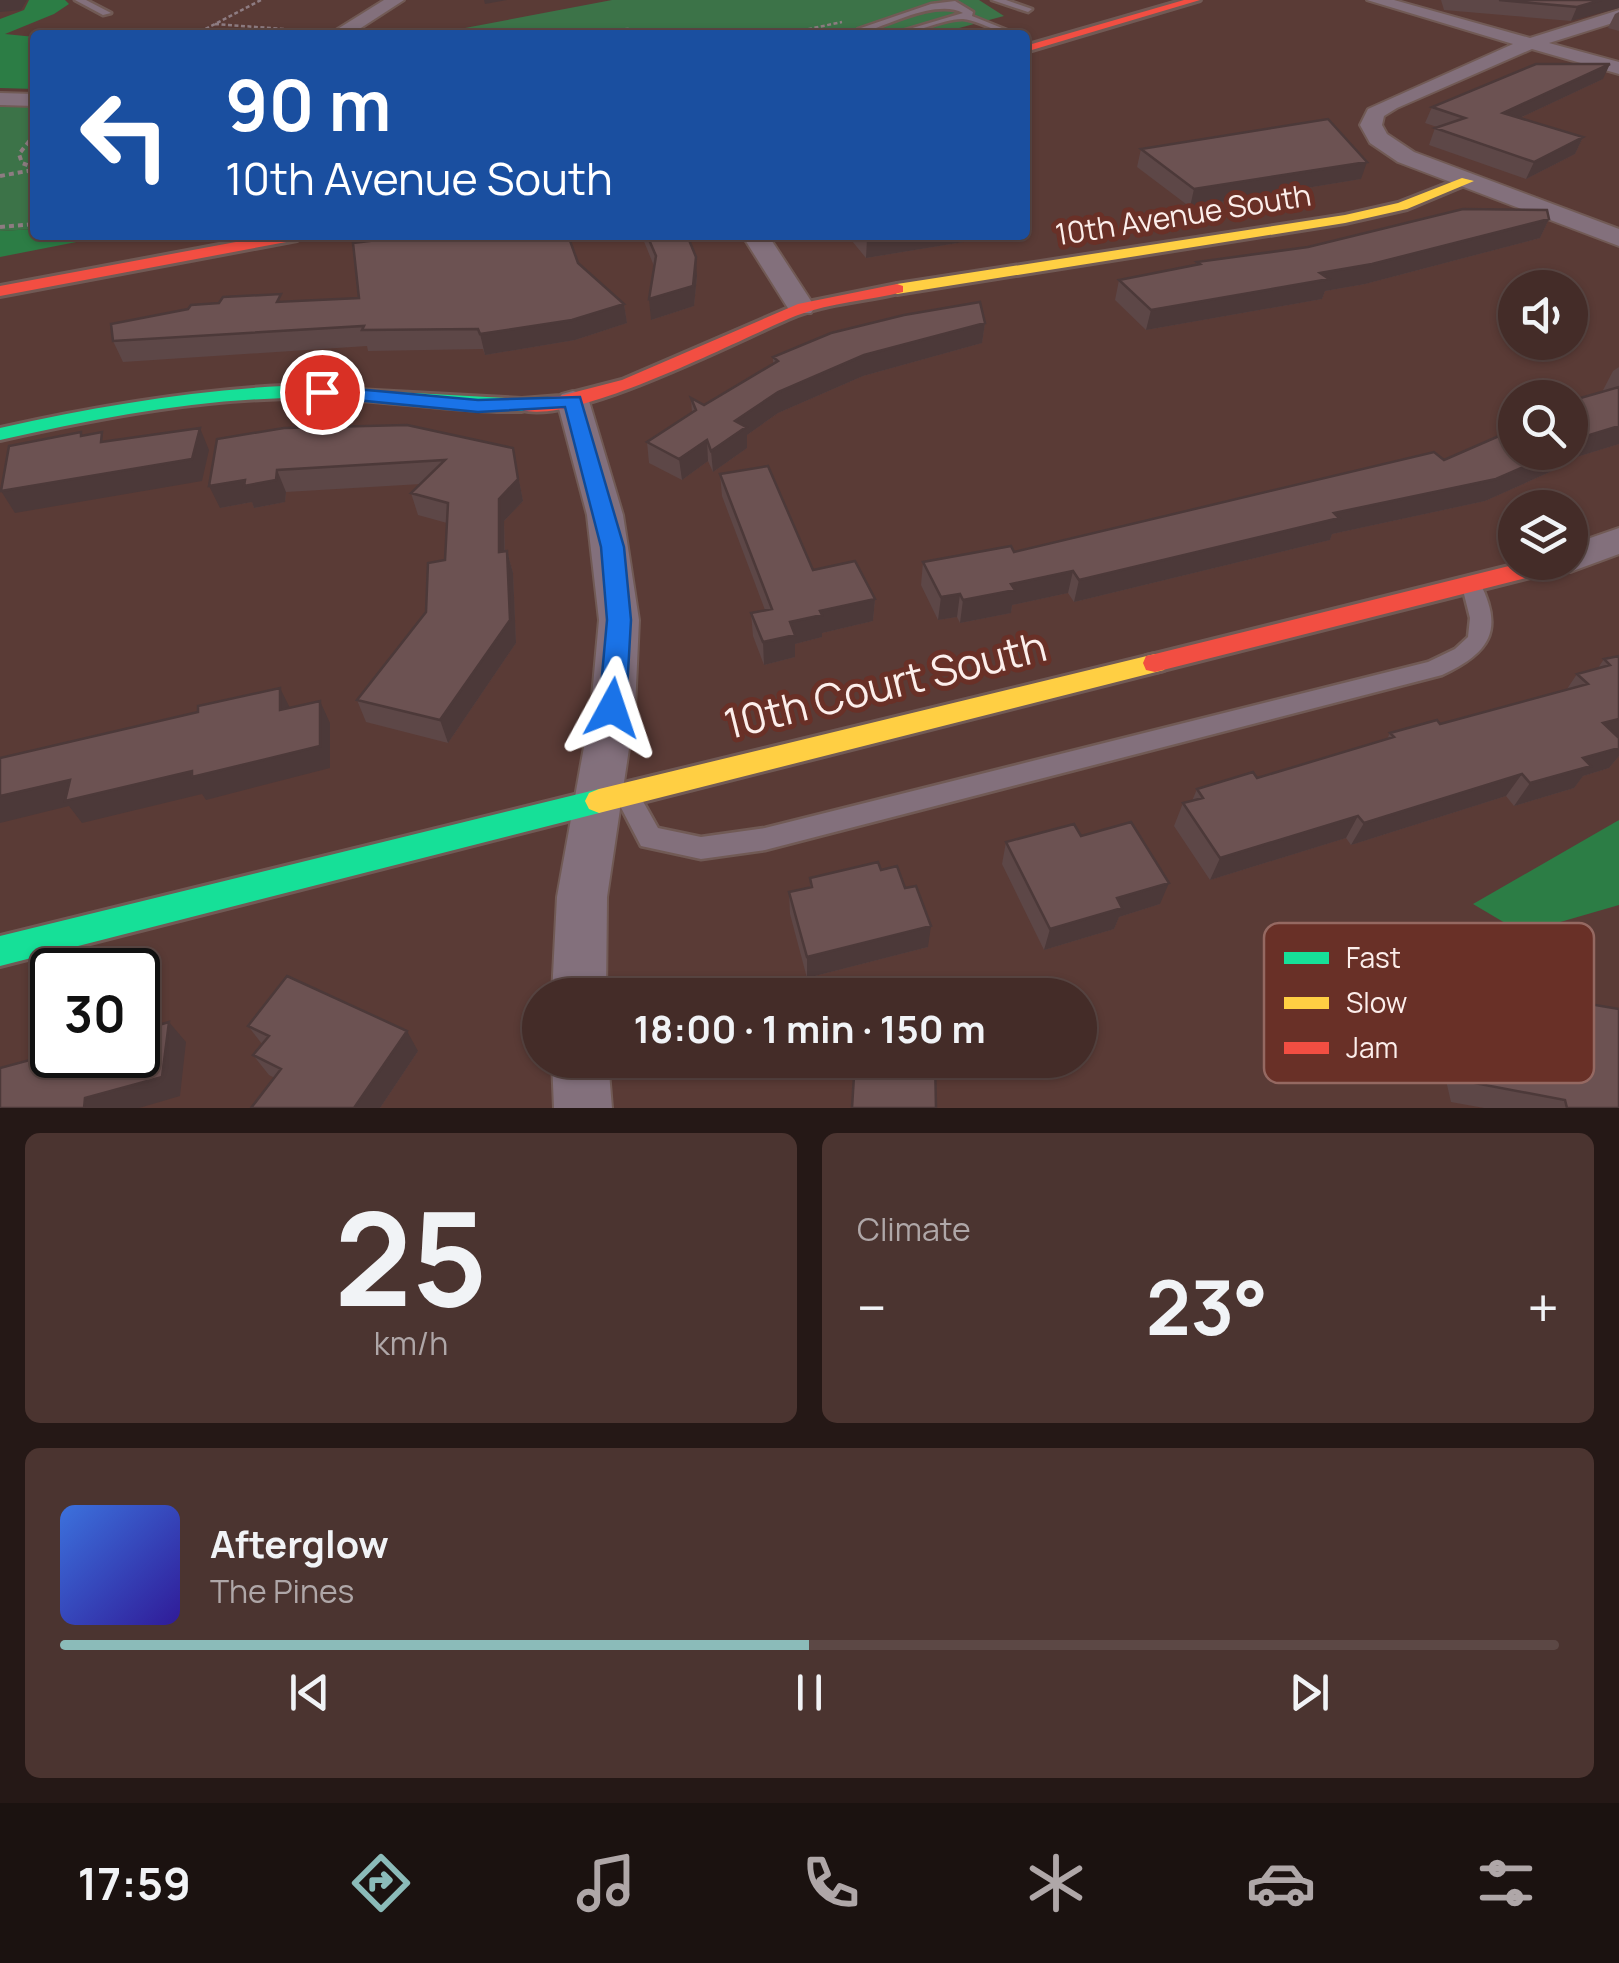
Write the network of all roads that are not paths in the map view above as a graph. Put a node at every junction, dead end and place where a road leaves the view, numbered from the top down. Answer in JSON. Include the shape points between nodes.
{"nodes":[{"id":1,"x":79,"y":0,"type":"edge"},
{"id":2,"x":396,"y":0,"type":"edge"},
{"id":3,"x":996,"y":0,"type":"edge"},
{"id":4,"x":1128,"y":0,"type":"edge"},
{"id":5,"x":1195,"y":0,"type":"edge"},
{"id":6,"x":1375,"y":0,"type":"edge"},
{"id":7,"x":1028,"y":10,"type":"dead end"},
{"id":8,"x":106,"y":14,"type":"dead end"},
{"id":9,"x":962,"y":16,"type":"junction"},
{"id":10,"x":1619,"y":16,"type":"edge"},
{"id":11,"x":940,"y":22,"type":"junction"},
{"id":12,"x":347,"y":30,"type":"edge"},
{"id":13,"x":864,"y":30,"type":"edge"},
{"id":14,"x":912,"y":30,"type":"edge"},
{"id":15,"x":965,"y":30,"type":"edge"},
{"id":16,"x":994,"y":30,"type":"edge"},
{"id":17,"x":1030,"y":37,"type":"edge"},
{"id":18,"x":1030,"y":38,"type":"edge"},
{"id":19,"x":1532,"y":44,"type":"junction"},
{"id":20,"x":1619,"y":68,"type":"edge"},
{"id":21,"x":0,"y":99,"type":"edge"},
{"id":22,"x":30,"y":100,"type":"edge"},
{"id":23,"x":1467,"y":181,"type":"junction"},
{"id":24,"x":1619,"y":238,"type":"edge"},
{"id":25,"x":166,"y":240,"type":"edge"},
{"id":26,"x":271,"y":240,"type":"edge"},
{"id":27,"x":758,"y":240,"type":"edge"},
{"id":28,"x":0,"y":270,"type":"edge"},
{"id":29,"x":0,"y":291,"type":"edge"},
{"id":30,"x":801,"y":307,"type":"junction"},
{"id":31,"x":573,"y":401,"type":"junction"},
{"id":32,"x":0,"y":434,"type":"edge"},
{"id":33,"x":1619,"y":540,"type":"edge"},
{"id":34,"x":1588,"y":552,"type":"edge"},
{"id":35,"x":1498,"y":579,"type":"edge"},
{"id":36,"x":1472,"y":586,"type":"junction"},
{"id":37,"x":612,"y":798,"type":"junction"},
{"id":38,"x":0,"y":951,"type":"edge"},
{"id":39,"x":579,"y":978,"type":"edge"},
{"id":40,"x":581,"y":1078,"type":"edge"},
{"id":41,"x":583,"y":1108,"type":"edge"}],
"edges":[{"from":1,"to":8,"type":"lane"},
{"from":2,"to":12,"type":"street"},
{"from":3,"to":7,"type":"lane"},
{"from":4,"to":17,"type":"street"},
{"from":5,"to":18,"type":"street"},
{"from":6,"to":19,"type":"street"},
{"from":9,"to":11,"type":"lane"},
{"from":9,"to":13,"type":"lane","via":[[970,14],[956,4]]},
{"from":9,"to":16,"type":"lane"},
{"from":10,"to":19,"type":"street"},
{"from":11,"to":14,"type":"lane"},
{"from":11,"to":15,"type":"lane"},
{"from":19,"to":20,"type":"street"},
{"from":19,"to":23,"type":"street","via":[[1381,108],[1372,119],[1378,138],[1394,151]]},
{"from":21,"to":22,"type":"street"},
{"from":23,"to":24,"type":"street"},
{"from":23,"to":30,"type":"street","name":"10th Avenue South","via":[[1345,220]]},
{"from":25,"to":28,"type":"street"},
{"from":26,"to":29,"type":"street"},
{"from":27,"to":30,"type":"street"},
{"from":30,"to":31,"type":"street","name":"10th Avenue South","via":[[661,377]]},
{"from":31,"to":32,"type":"street","name":"10th Avenue South","via":[[509,406],[322,392],[240,394],[99,412]]},
{"from":31,"to":37,"type":"street","via":[[606,515],[617,582]]},
{"from":33,"to":34,"type":"street"},
{"from":35,"to":36,"type":"street","name":"10th Court South"},
{"from":36,"to":37,"type":"street","name":"10th Court South"},
{"from":36,"to":37,"type":"lane","via":[[1482,612],[1481,640],[1469,654],[1434,669],[765,840],[701,848],[650,838]]},
{"from":37,"to":38,"type":"street","name":"10th Court South"},
{"from":37,"to":39,"type":"street","via":[[582,897]]},
{"from":40,"to":41,"type":"street"}]}
